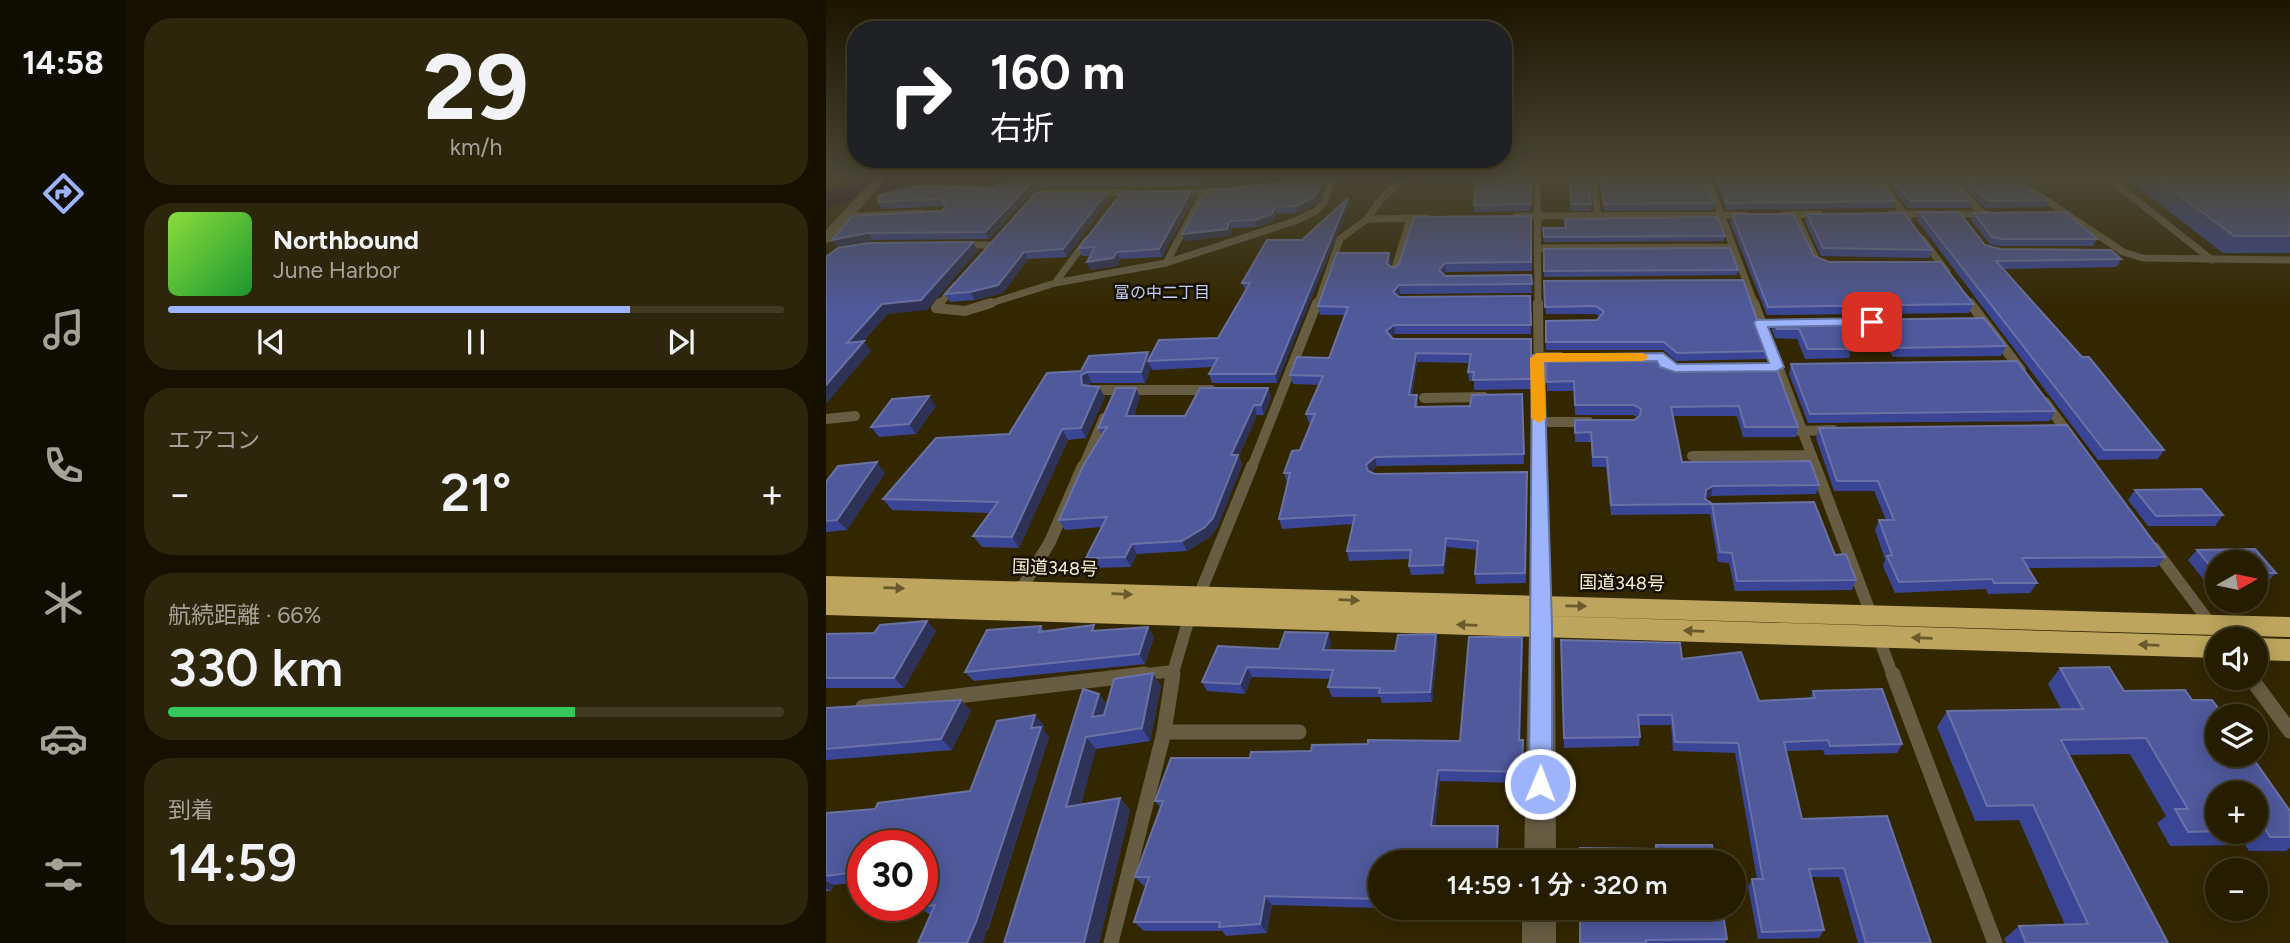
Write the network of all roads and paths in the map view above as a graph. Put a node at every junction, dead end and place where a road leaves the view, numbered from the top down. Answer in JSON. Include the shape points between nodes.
{"nodes":[{"id":1,"x":842,"y":221,"type":"edge"},
{"id":2,"x":1188,"y":221,"type":"edge"},
{"id":3,"x":1287,"y":221,"type":"edge"},
{"id":4,"x":1364,"y":221,"type":"edge"},
{"id":5,"x":1409,"y":221,"type":"edge"},
{"id":6,"x":1536,"y":221,"type":"edge"},
{"id":7,"x":1723,"y":221,"type":"edge"},
{"id":8,"x":1798,"y":221,"type":"edge"},
{"id":9,"x":1910,"y":221,"type":"edge"},
{"id":10,"x":2075,"y":221,"type":"edge"},
{"id":11,"x":2163,"y":221,"type":"edge"},
{"id":12,"x":1912,"y":224,"type":"edge"},
{"id":13,"x":1097,"y":227,"type":"edge"},
{"id":14,"x":1919,"y":234,"type":"edge"},
{"id":15,"x":1000,"y":235,"type":"edge"},
{"id":16,"x":826,"y":239,"type":"edge"},
{"id":17,"x":954,"y":245,"type":"edge"},
{"id":18,"x":991,"y":245,"type":"junction"},
{"id":19,"x":1732,"y":247,"type":"junction"},
{"id":20,"x":1537,"y":248,"type":"junction"},
{"id":21,"x":2109,"y":252,"type":"edge"},
{"id":22,"x":2123,"y":252,"type":"junction"},
{"id":23,"x":982,"y":255,"type":"edge"},
{"id":24,"x":2212,"y":260,"type":"junction"},
{"id":25,"x":2290,"y":260,"type":"edge"},
{"id":26,"x":1166,"y":262,"type":"junction"},
{"id":27,"x":1841,"y":264,"type":"edge"},
{"id":28,"x":1928,"y":264,"type":"edge"},
{"id":29,"x":1941,"y":264,"type":"junction"},
{"id":30,"x":1394,"y":271,"type":"edge"},
{"id":31,"x":964,"y":276,"type":"edge"},
{"id":32,"x":1524,"y":277,"type":"edge"},
{"id":33,"x":1537,"y":280,"type":"junction"},
{"id":34,"x":1731,"y":281,"type":"edge"},
{"id":35,"x":1745,"y":281,"type":"junction"},
{"id":36,"x":1055,"y":283,"type":"junction"},
{"id":37,"x":1551,"y":283,"type":"edge"},
{"id":38,"x":1524,"y":299,"type":"edge"},
{"id":39,"x":1538,"y":299,"type":"junction"},
{"id":40,"x":1983,"y":320,"type":"junction"},
{"id":41,"x":1969,"y":321,"type":"edge"},
{"id":42,"x":1537,"y":322,"type":"junction"},
{"id":43,"x":1549,"y":322,"type":"edge"},
{"id":44,"x":1761,"y":323,"type":"junction"},
{"id":45,"x":1774,"y":323,"type":"edge"},
{"id":46,"x":1524,"y":341,"type":"edge"},
{"id":47,"x":1537,"y":341,"type":"junction"},
{"id":48,"x":1565,"y":357,"type":"edge"},
{"id":49,"x":1537,"y":358,"type":"junction"},
{"id":50,"x":2002,"y":363,"type":"edge"},
{"id":51,"x":2016,"y":363,"type":"junction"},
{"id":52,"x":2032,"y":385,"type":"edge"},
{"id":53,"x":1092,"y":390,"type":"edge"},
{"id":54,"x":1116,"y":390,"type":"junction"},
{"id":55,"x":1228,"y":390,"type":"edge"},
{"id":56,"x":1270,"y":390,"type":"edge"},
{"id":57,"x":1284,"y":390,"type":"junction"},
{"id":58,"x":1538,"y":396,"type":"junction"},
{"id":59,"x":2040,"y":396,"type":"edge"},
{"id":60,"x":1500,"y":397,"type":"edge"},
{"id":61,"x":1525,"y":397,"type":"edge"},
{"id":62,"x":1424,"y":398,"type":"dead end"},
{"id":63,"x":855,"y":416,"type":"dead end"},
{"id":64,"x":826,"y":419,"type":"edge"},
{"id":65,"x":1539,"y":422,"type":"junction"},
{"id":66,"x":1606,"y":422,"type":"edge"},
{"id":67,"x":2065,"y":428,"type":"junction"},
{"id":68,"x":2051,"y":429,"type":"edge"},
{"id":69,"x":1842,"y":430,"type":"edge"},
{"id":70,"x":1800,"y":431,"type":"junction"},
{"id":71,"x":2081,"y":450,"type":"edge"},
{"id":72,"x":1810,"y":455,"type":"junction"},
{"id":73,"x":1692,"y":456,"type":"dead end"},
{"id":74,"x":1539,"y":472,"type":"junction"},
{"id":75,"x":1525,"y":473,"type":"edge"},
{"id":76,"x":2147,"y":538,"type":"edge"},
{"id":77,"x":826,"y":586,"type":"edge"},
{"id":78,"x":1020,"y":592,"type":"junction"},
{"id":79,"x":826,"y":605,"type":"edge"},
{"id":80,"x":1194,"y":607,"type":"junction"},
{"id":81,"x":1542,"y":616,"type":"junction"},
{"id":82,"x":1874,"y":625,"type":"junction"},
{"id":83,"x":2209,"y":627,"type":"edge"},
{"id":84,"x":2290,"y":628,"type":"edge"},
{"id":85,"x":2268,"y":631,"type":"edge"},
{"id":86,"x":2205,"y":638,"type":"edge"},
{"id":87,"x":2268,"y":649,"type":"edge"},
{"id":88,"x":2290,"y":650,"type":"edge"},
{"id":89,"x":1173,"y":671,"type":"junction"},
{"id":90,"x":2260,"y":690,"type":"edge"},
{"id":91,"x":854,"y":708,"type":"edge"},
{"id":92,"x":2290,"y":731,"type":"edge"},
{"id":93,"x":1164,"y":732,"type":"junction"},
{"id":94,"x":1299,"y":733,"type":"dead end"},
{"id":95,"x":1540,"y":850,"type":"edge"},
{"id":96,"x":1539,"y":920,"type":"edge"},
{"id":97,"x":1111,"y":943,"type":"edge"},
{"id":98,"x":1539,"y":943,"type":"edge"},
{"id":99,"x":1995,"y":943,"type":"edge"}],
"edges":[{"from":1,"to":16,"type":"street"},
{"from":2,"to":26,"type":"lane"},
{"from":3,"to":26,"type":"lane"},
{"from":4,"to":57,"type":"lane","via":[[1340,239]]},
{"from":5,"to":30,"type":"lane"},
{"from":6,"to":20,"type":"lane"},
{"from":7,"to":19,"type":"lane"},
{"from":8,"to":27,"type":"lane","via":[[1818,261]]},
{"from":9,"to":12,"type":"lane"},
{"from":10,"to":22,"type":"lane"},
{"from":11,"to":24,"type":"lane"},
{"from":13,"to":36,"type":"lane"},
{"from":14,"to":29,"type":"lane"},
{"from":15,"to":18,"type":"lane"},
{"from":17,"to":18,"type":"lane"},
{"from":18,"to":23,"type":"lane"},
{"from":19,"to":20,"type":"lane"},
{"from":19,"to":35,"type":"lane"},
{"from":20,"to":33,"type":"lane"},
{"from":21,"to":22,"type":"lane"},
{"from":22,"to":24,"type":"lane","via":[[2154,260]]},
{"from":24,"to":25,"type":"lane"},
{"from":26,"to":36,"type":"lane"},
{"from":28,"to":29,"type":"lane"},
{"from":29,"to":40,"type":"lane"},
{"from":31,"to":36,"type":"lane","via":[[936,308],[965,311]]},
{"from":32,"to":33,"type":"lane"},
{"from":33,"to":37,"type":"lane"},
{"from":33,"to":39,"type":"lane"},
{"from":34,"to":35,"type":"lane"},
{"from":35,"to":44,"type":"lane"},
{"from":38,"to":39,"type":"lane"},
{"from":39,"to":42,"type":"lane"},
{"from":40,"to":41,"type":"lane"},
{"from":40,"to":51,"type":"lane"},
{"from":42,"to":43,"type":"lane"},
{"from":42,"to":47,"type":"lane"},
{"from":44,"to":45,"type":"lane"},
{"from":44,"to":70,"type":"lane"},
{"from":46,"to":47,"type":"lane"},
{"from":47,"to":49,"type":"lane"},
{"from":48,"to":49,"type":"lane"},
{"from":49,"to":58,"type":"lane"},
{"from":50,"to":51,"type":"lane"},
{"from":51,"to":52,"type":"lane"},
{"from":53,"to":54,"type":"lane"},
{"from":54,"to":55,"type":"lane"},
{"from":54,"to":78,"type":"lane","via":[[1050,542]]},
{"from":56,"to":57,"type":"lane"},
{"from":57,"to":80,"type":"lane"},
{"from":58,"to":61,"type":"lane"},
{"from":58,"to":65,"type":"lane"},
{"from":59,"to":67,"type":"lane"},
{"from":60,"to":62,"type":"lane"},
{"from":63,"to":64,"type":"lane"},
{"from":65,"to":66,"type":"lane"},
{"from":65,"to":74,"type":"lane"},
{"from":67,"to":68,"type":"lane"},
{"from":67,"to":71,"type":"lane"},
{"from":69,"to":70,"type":"lane"},
{"from":70,"to":72,"type":"lane"},
{"from":72,"to":73,"type":"lane"},
{"from":72,"to":82,"type":"lane","via":[[1822,503]]},
{"from":74,"to":75,"type":"lane"},
{"from":74,"to":81,"type":"lane"},
{"from":76,"to":83,"type":"lane"},
{"from":77,"to":78,"type":"highway","name":"国道348号","one_way":true},
{"from":78,"to":80,"type":"highway","name":"国道348号","one_way":true},
{"from":79,"to":80,"type":"highway","name":"国道348号"},
{"from":80,"to":81,"type":"highway","name":"国道348号"},
{"from":80,"to":89,"type":"lane"},
{"from":81,"to":82,"type":"highway","name":"国道348号"},
{"from":81,"to":95,"type":"street"},
{"from":82,"to":86,"type":"highway","name":"国道348号"},
{"from":82,"to":99,"type":"lane"},
{"from":84,"to":85,"type":"highway","name":"国道348号"},
{"from":87,"to":88,"type":"highway"},
{"from":89,"to":91,"type":"lane"},
{"from":89,"to":93,"type":"lane"},
{"from":90,"to":92,"type":"lane"},
{"from":93,"to":94,"type":"lane"},
{"from":93,"to":97,"type":"lane"},
{"from":96,"to":98,"type":"street"}]}
